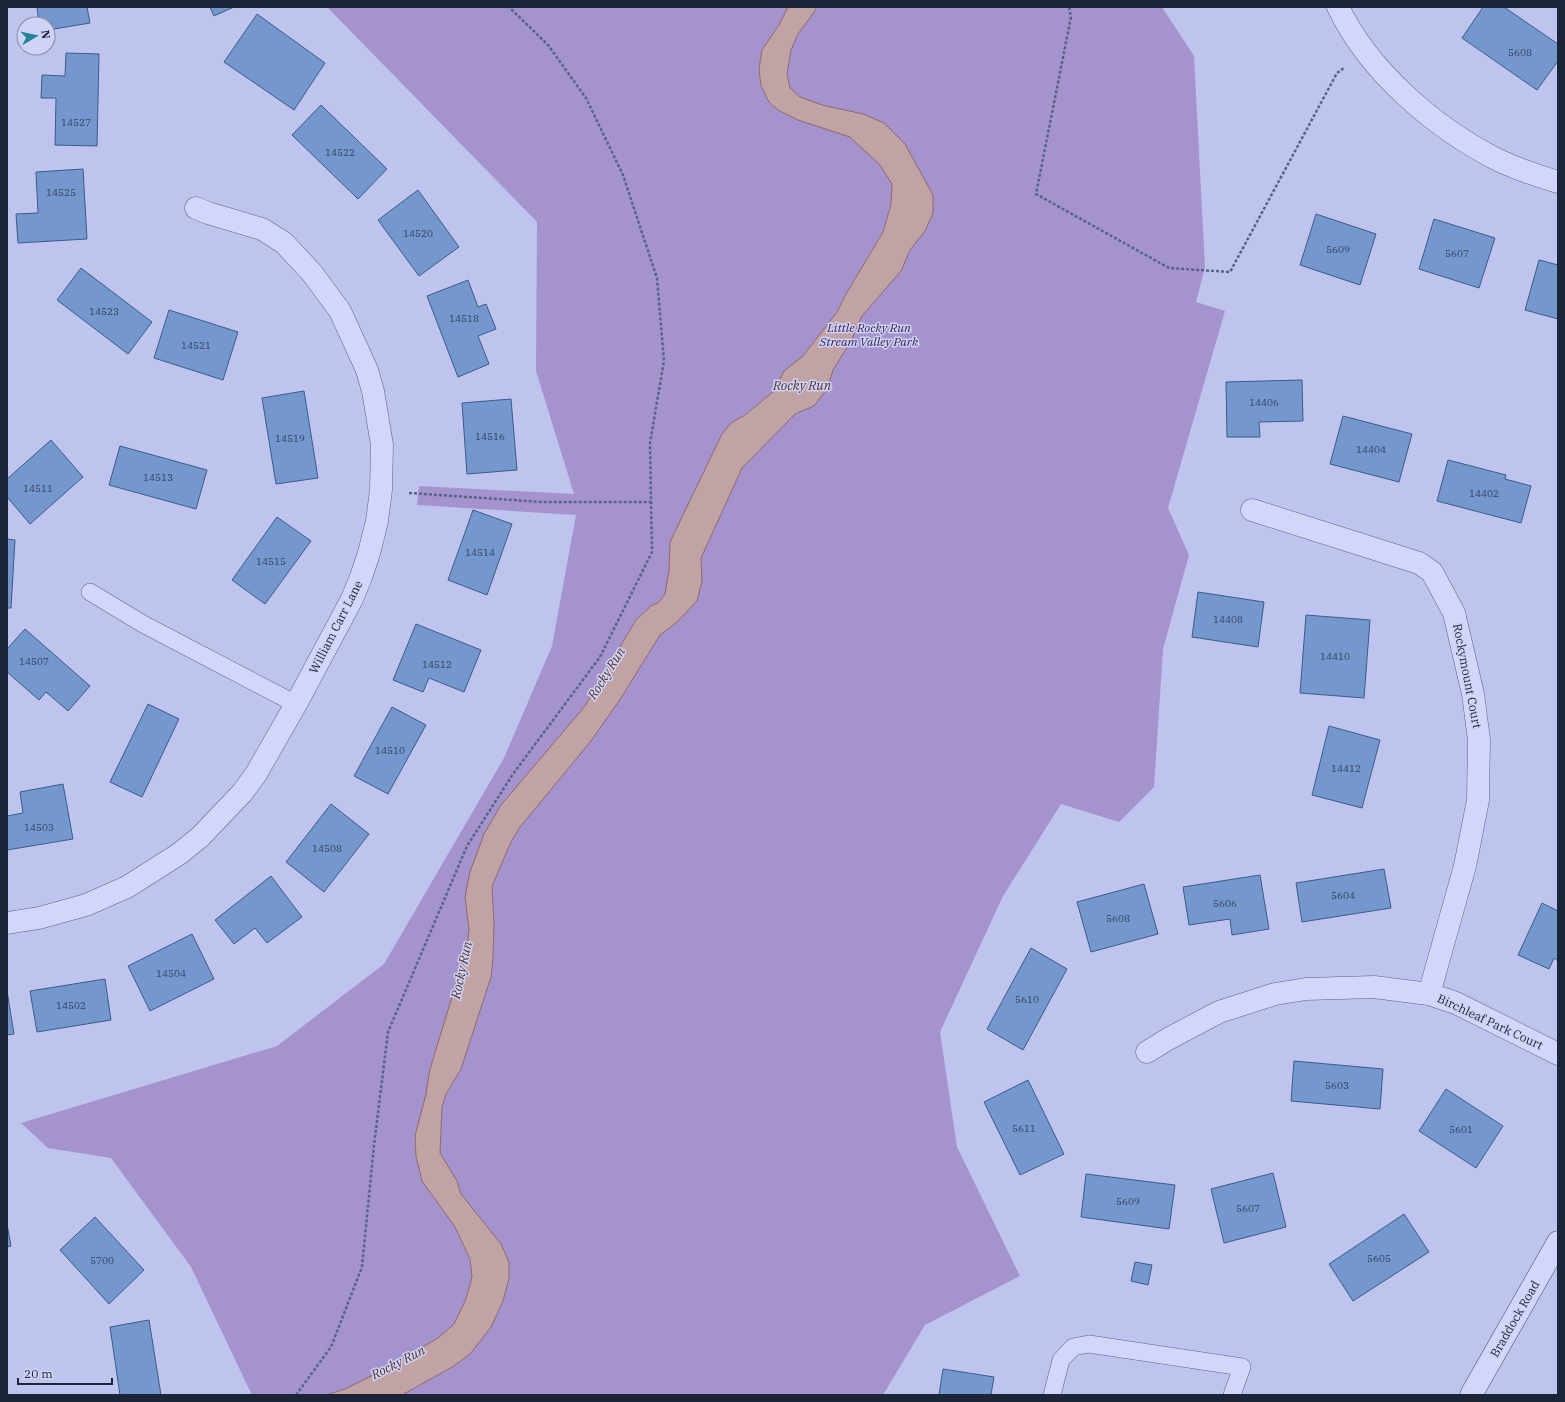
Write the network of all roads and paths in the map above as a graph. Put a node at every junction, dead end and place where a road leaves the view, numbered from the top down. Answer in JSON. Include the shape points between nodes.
{"nodes":[{"id":1,"x":510,"y":7,"type":"edge"},
{"id":2,"x":1069,"y":7,"type":"edge"},
{"id":3,"x":1338,"y":7,"type":"edge"},
{"id":4,"x":1366,"y":51,"type":"junction"},
{"id":5,"x":1558,"y":182,"type":"edge"},
{"id":6,"x":196,"y":208,"type":"dead end"},
{"id":7,"x":381,"y":490,"type":"junction"},
{"id":8,"x":652,"y":502,"type":"junction"},
{"id":9,"x":1252,"y":510,"type":"dead end"},
{"id":10,"x":90,"y":592,"type":"dead end"},
{"id":11,"x":296,"y":704,"type":"junction"},
{"id":12,"x":7,"y":923,"type":"edge"},
{"id":13,"x":1429,"y":994,"type":"junction"},
{"id":14,"x":1147,"y":1052,"type":"dead end"},
{"id":15,"x":1558,"y":1054,"type":"edge"},
{"id":16,"x":1558,"y":1242,"type":"edge"},
{"id":17,"x":296,"y":1395,"type":"edge"},
{"id":18,"x":1052,"y":1395,"type":"edge"},
{"id":19,"x":1232,"y":1395,"type":"edge"},
{"id":20,"x":1472,"y":1395,"type":"edge"}],
"edges":[{"from":1,"to":8,"type":"path","via":[[548,45],[586,98],[623,175],[657,278],[664,361],[650,443]]},
{"from":2,"to":4,"type":"path","via":[[1071,17],[1036,194],[1169,268],[1230,272],[1337,73]]},
{"from":3,"to":4,"type":"street"},
{"from":4,"to":5,"type":"street","via":[[1411,100],[1469,144],[1524,171]]},
{"from":6,"to":7,"type":"street","name":"William Carr Lane","via":[[262,229],[284,243],[312,273],[340,311],[373,391],[382,445]]},
{"from":7,"to":8,"type":"path","via":[[542,502]]},
{"from":7,"to":11,"type":"street","name":"William Carr Lane","via":[[377,521],[361,577],[352,599]]},
{"from":8,"to":17,"type":"path","via":[[652,552],[600,656],[513,774],[467,846],[388,1032],[362,1267],[331,1346]]},
{"from":9,"to":13,"type":"street","name":"Rockymount Court","via":[[1419,563],[1432,572],[1454,613],[1473,694],[1479,740],[1478,800],[1465,866]]},
{"from":10,"to":11,"type":"lane","via":[[143,624]]},
{"from":11,"to":12,"type":"street","name":"William Carr Lane","via":[[256,774],[242,793],[200,837],[179,854],[127,887],[86,905],[38,918]]},
{"from":13,"to":14,"type":"street","name":"Birchleaf Park Court","via":[[1374,987],[1275,994],[1219,1012]]},
{"from":13,"to":15,"type":"street","name":"Birchleaf Park Court","via":[[1456,1003]]},
{"from":16,"to":20,"type":"street","name":"Braddock Road"},
{"from":18,"to":19,"type":"lane","via":[[1062,1360],[1073,1347],[1089,1344],[1242,1367]]}]}
